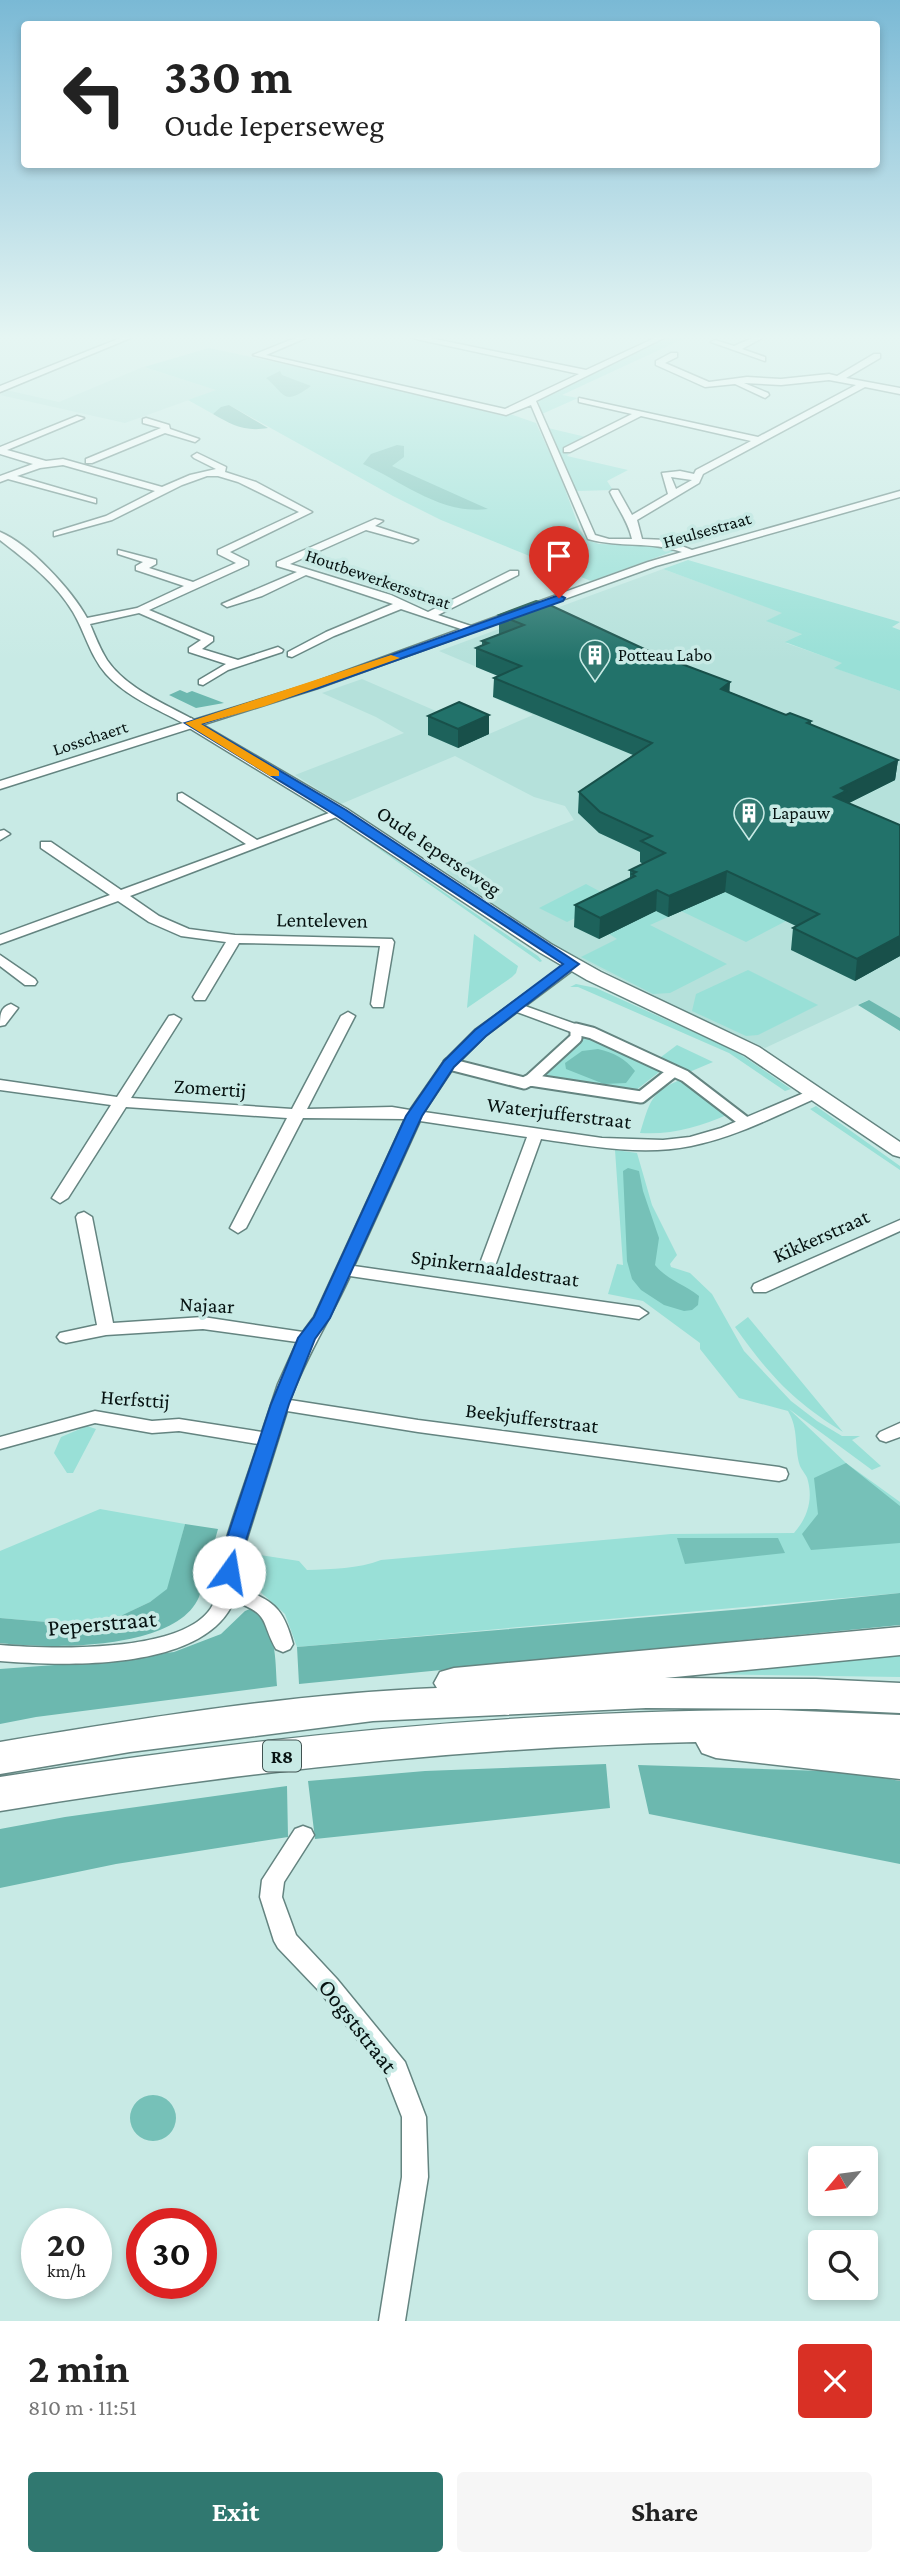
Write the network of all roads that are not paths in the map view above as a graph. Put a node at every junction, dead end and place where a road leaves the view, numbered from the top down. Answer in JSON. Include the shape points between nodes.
{"nodes":[{"id":1,"x":127,"y":445,"type":"edge"},
{"id":2,"x":552,"y":445,"type":"edge"},
{"id":3,"x":576,"y":445,"type":"edge"},
{"id":4,"x":749,"y":445,"type":"edge"},
{"id":5,"x":0,"y":450,"type":"edge"},
{"id":6,"x":567,"y":450,"type":"dead end"},
{"id":7,"x":197,"y":456,"type":"dead end"},
{"id":8,"x":84,"y":463,"type":"junction"},
{"id":9,"x":45,"y":464,"type":"junction"},
{"id":10,"x":218,"y":473,"type":"junction"},
{"id":11,"x":4,"y":478,"type":"edge"},
{"id":12,"x":698,"y":478,"type":"junction"},
{"id":13,"x":163,"y":490,"type":"junction"},
{"id":14,"x":615,"y":492,"type":"dead end"},
{"id":15,"x":673,"y":494,"type":"junction"},
{"id":16,"x":900,"y":494,"type":"edge"},
{"id":17,"x":93,"y":501,"type":"dead end"},
{"id":18,"x":632,"y":519,"type":"junction"},
{"id":19,"x":378,"y":521,"type":"dead end"},
{"id":20,"x":367,"y":527,"type":"junction"},
{"id":21,"x":57,"y":534,"type":"dead end"},
{"id":22,"x":0,"y":535,"type":"edge"},
{"id":23,"x":412,"y":540,"type":"dead end"},
{"id":24,"x":638,"y":542,"type":"junction"},
{"id":25,"x":122,"y":551,"type":"dead end"},
{"id":26,"x":692,"y":553,"type":"junction"},
{"id":27,"x":305,"y":572,"type":"junction"},
{"id":28,"x":514,"y":573,"type":"dead end"},
{"id":29,"x":193,"y":586,"type":"junction"},
{"id":30,"x":228,"y":604,"type":"dead end"},
{"id":31,"x":401,"y":605,"type":"junction"},
{"id":32,"x":140,"y":610,"type":"junction"},
{"id":33,"x":430,"y":615,"type":"junction"},
{"id":34,"x":84,"y":622,"type":"junction"},
{"id":35,"x":473,"y":630,"type":"junction"},
{"id":36,"x":278,"y":650,"type":"dead end"},
{"id":37,"x":292,"y":654,"type":"dead end"},
{"id":38,"x":238,"y":664,"type":"junction"},
{"id":39,"x":203,"y":682,"type":"dead end"},
{"id":40,"x":191,"y":723,"type":"junction"},
{"id":41,"x":0,"y":785,"type":"edge"},
{"id":42,"x":182,"y":797,"type":"dead end"},
{"id":43,"x":341,"y":813,"type":"junction"},
{"id":44,"x":46,"y":845,"type":"dead end"},
{"id":45,"x":256,"y":845,"type":"junction"},
{"id":46,"x":119,"y":895,"type":"junction"},
{"id":47,"x":235,"y":939,"type":"junction"},
{"id":48,"x":0,"y":940,"type":"edge"},
{"id":49,"x":0,"y":959,"type":"edge"},
{"id":50,"x":572,"y":964,"type":"junction"},
{"id":51,"x":30,"y":982,"type":"dead end"},
{"id":52,"x":200,"y":997,"type":"dead end"},
{"id":53,"x":378,"y":1004,"type":"dead end"},
{"id":54,"x":515,"y":1007,"type":"junction"},
{"id":55,"x":11,"y":1008,"type":"dead end"},
{"id":56,"x":348,"y":1016,"type":"dead end"},
{"id":57,"x":174,"y":1019,"type":"dead end"},
{"id":58,"x":0,"y":1022,"type":"edge"},
{"id":59,"x":576,"y":1029,"type":"junction"},
{"id":60,"x":449,"y":1064,"type":"junction"},
{"id":61,"x":674,"y":1071,"type":"junction"},
{"id":62,"x":530,"y":1080,"type":"junction"},
{"id":63,"x":0,"y":1086,"type":"edge"},
{"id":64,"x":816,"y":1093,"type":"junction"},
{"id":65,"x":121,"y":1102,"type":"junction"},
{"id":66,"x":297,"y":1114,"type":"junction"},
{"id":67,"x":414,"y":1116,"type":"junction"},
{"id":68,"x":746,"y":1122,"type":"junction"},
{"id":69,"x":536,"y":1132,"type":"junction"},
{"id":70,"x":900,"y":1151,"type":"edge"},
{"id":71,"x":60,"y":1198,"type":"dead end"},
{"id":72,"x":84,"y":1217,"type":"dead end"},
{"id":73,"x":900,"y":1225,"type":"edge"},
{"id":74,"x":238,"y":1228,"type":"dead end"},
{"id":75,"x":487,"y":1266,"type":"dead end"},
{"id":76,"x":344,"y":1270,"type":"junction"},
{"id":77,"x":760,"y":1288,"type":"dead end"},
{"id":78,"x":639,"y":1313,"type":"dead end"},
{"id":79,"x":106,"y":1329,"type":"junction"},
{"id":80,"x":66,"y":1338,"type":"dead end"},
{"id":81,"x":306,"y":1338,"type":"junction"},
{"id":82,"x":280,"y":1404,"type":"junction"},
{"id":83,"x":269,"y":1439,"type":"junction"},
{"id":84,"x":0,"y":1443,"type":"edge"},
{"id":85,"x":779,"y":1474,"type":"dead end"},
{"id":86,"x":226,"y":1591,"type":"junction"},
{"id":87,"x":900,"y":1642,"type":"edge"},
{"id":88,"x":284,"y":1644,"type":"dead end"},
{"id":89,"x":0,"y":1654,"type":"edge"},
{"id":90,"x":900,"y":1699,"type":"edge"},
{"id":91,"x":373,"y":1706,"type":"junction"},
{"id":92,"x":565,"y":1729,"type":"junction"},
{"id":93,"x":900,"y":1731,"type":"edge"},
{"id":94,"x":0,"y":1758,"type":"edge"},
{"id":95,"x":900,"y":1763,"type":"edge"},
{"id":96,"x":0,"y":1794,"type":"edge"},
{"id":97,"x":303,"y":1835,"type":"dead end"},
{"id":98,"x":392,"y":2321,"type":"edge"}],
"edges":[{"from":1,"to":8,"type":"street"},
{"from":2,"to":24,"type":"street","via":[[591,537]]},
{"from":3,"to":6,"type":"street"},
{"from":4,"to":12,"type":"street","via":[[699,472]]},
{"from":5,"to":9,"type":"street"},
{"from":7,"to":10,"type":"street","via":[[223,469]]},
{"from":8,"to":9,"type":"street"},
{"from":8,"to":13,"type":"street"},
{"from":9,"to":11,"type":"street"},
{"from":10,"to":13,"type":"street"},
{"from":10,"to":29,"type":"street","via":[[262,486],[307,512],[222,552],[244,563]]},
{"from":11,"to":17,"type":"street"},
{"from":12,"to":15,"type":"street"},
{"from":12,"to":15,"type":"street","via":[[665,475]]},
{"from":13,"to":21,"type":"street","via":[[105,520]]},
{"from":14,"to":18,"type":"street"},
{"from":15,"to":18,"type":"street"},
{"from":16,"to":26,"type":"street","name":"Heulsestraat"},
{"from":18,"to":24,"type":"street"},
{"from":19,"to":20,"type":"street","name":"Houtbewerkersstraat"},
{"from":20,"to":23,"type":"street"},
{"from":20,"to":27,"type":"street","name":"Houtbewerkersstraat","via":[[281,564]]},
{"from":22,"to":34,"type":"street","name":"Oude Ieperseweg","via":[[66,592]]},
{"from":24,"to":26,"type":"street","via":[[666,543]]},
{"from":25,"to":29,"type":"street","via":[[152,562],[140,568]]},
{"from":26,"to":35,"type":"street","name":"Heulsestraat"},
{"from":27,"to":30,"type":"street"},
{"from":27,"to":31,"type":"street","name":"Houtbewerkersstraat"},
{"from":28,"to":33,"type":"street"},
{"from":29,"to":32,"type":"street"},
{"from":31,"to":33,"type":"street","name":"Houtbewerkersstraat"},
{"from":31,"to":37,"type":"street"},
{"from":32,"to":34,"type":"street"},
{"from":32,"to":38,"type":"street","via":[[209,639],[194,650]]},
{"from":33,"to":35,"type":"street","name":"Houtbewerkersstraat"},
{"from":34,"to":40,"type":"street","name":"Oude Ieperseweg","via":[[110,672]]},
{"from":35,"to":40,"type":"street","name":"Losschaert","via":[[261,704]]},
{"from":36,"to":38,"type":"street"},
{"from":38,"to":39,"type":"street"},
{"from":40,"to":41,"type":"street","name":"Losschaert"},
{"from":40,"to":43,"type":"street","name":"Oude Ieperseweg"},
{"from":42,"to":45,"type":"street"},
{"from":43,"to":45,"type":"street"},
{"from":43,"to":50,"type":"street","name":"Oude Ieperseweg"},
{"from":44,"to":46,"type":"street","name":"Lenteleven"},
{"from":45,"to":46,"type":"street"},
{"from":46,"to":47,"type":"street","name":"Lenteleven","via":[[169,927]]},
{"from":46,"to":48,"type":"street"},
{"from":47,"to":52,"type":"street"},
{"from":47,"to":53,"type":"street","name":"Lenteleven","via":[[387,942]]},
{"from":49,"to":51,"type":"street"},
{"from":50,"to":54,"type":"street"},
{"from":50,"to":64,"type":"street","name":"Oude Ieperseweg","via":[[732,1039]]},
{"from":54,"to":59,"type":"street"},
{"from":54,"to":60,"type":"street"},
{"from":55,"to":58,"type":"street"},
{"from":56,"to":66,"type":"street"},
{"from":57,"to":65,"type":"street","name":"Zomertij"},
{"from":59,"to":61,"type":"street"},
{"from":59,"to":62,"type":"street","via":[[576,1038]]},
{"from":60,"to":62,"type":"street","via":[[524,1083]]},
{"from":60,"to":67,"type":"street"},
{"from":61,"to":62,"type":"street","via":[[641,1097]]},
{"from":61,"to":68,"type":"street"},
{"from":63,"to":65,"type":"street","name":"Zomertij"},
{"from":64,"to":68,"type":"street","name":"Waterjufferstraat"},
{"from":64,"to":70,"type":"street","name":"Oude Ieperseweg"},
{"from":65,"to":66,"type":"street","name":"Zomertij"},
{"from":65,"to":71,"type":"street","name":"Zomertij"},
{"from":66,"to":67,"type":"street","name":"Zomertij","via":[[393,1112]]},
{"from":66,"to":74,"type":"street"},
{"from":67,"to":69,"type":"street","name":"Waterjufferstraat"},
{"from":67,"to":76,"type":"street"},
{"from":68,"to":69,"type":"street","name":"Waterjufferstraat","via":[[673,1144],[602,1143]]},
{"from":69,"to":75,"type":"street"},
{"from":72,"to":79,"type":"street"},
{"from":73,"to":77,"type":"street","name":"Kikkerstraat"},
{"from":76,"to":78,"type":"street","name":"Spinkernaaldestraat"},
{"from":76,"to":81,"type":"street","via":[[322,1318]]},
{"from":79,"to":80,"type":"street","name":"Najaar"},
{"from":79,"to":81,"type":"street","name":"Najaar","via":[[202,1323]]},
{"from":81,"to":82,"type":"street"},
{"from":82,"to":83,"type":"street"},
{"from":82,"to":85,"type":"street","name":"Beekjufferstraat"},
{"from":83,"to":84,"type":"street","name":"Herfsttij","via":[[95,1417]]},
{"from":83,"to":86,"type":"street","via":[[232,1553]]},
{"from":86,"to":88,"type":"street","via":[[263,1605],[277,1619]]},
{"from":86,"to":89,"type":"street","name":"Peperstraat","via":[[217,1615],[201,1630],[167,1644],[97,1654]]},
{"from":87,"to":91,"type":"highway","via":[[441,1684]]},
{"from":90,"to":91,"type":"highway","number":"R8","via":[[646,1693]]},
{"from":91,"to":94,"type":"highway","number":"R8","via":[[130,1736]]},
{"from":92,"to":93,"type":"highway","number":"R8","via":[[710,1724]]},
{"from":92,"to":95,"type":"highway"},
{"from":92,"to":96,"type":"highway","number":"R8","via":[[139,1772]]},
{"from":97,"to":98,"type":"street","name":"Oogststraat","via":[[273,1880],[271,1897],[286,1941],[329,1986],[396,2070],[414,2117],[415,2176]]}]}
